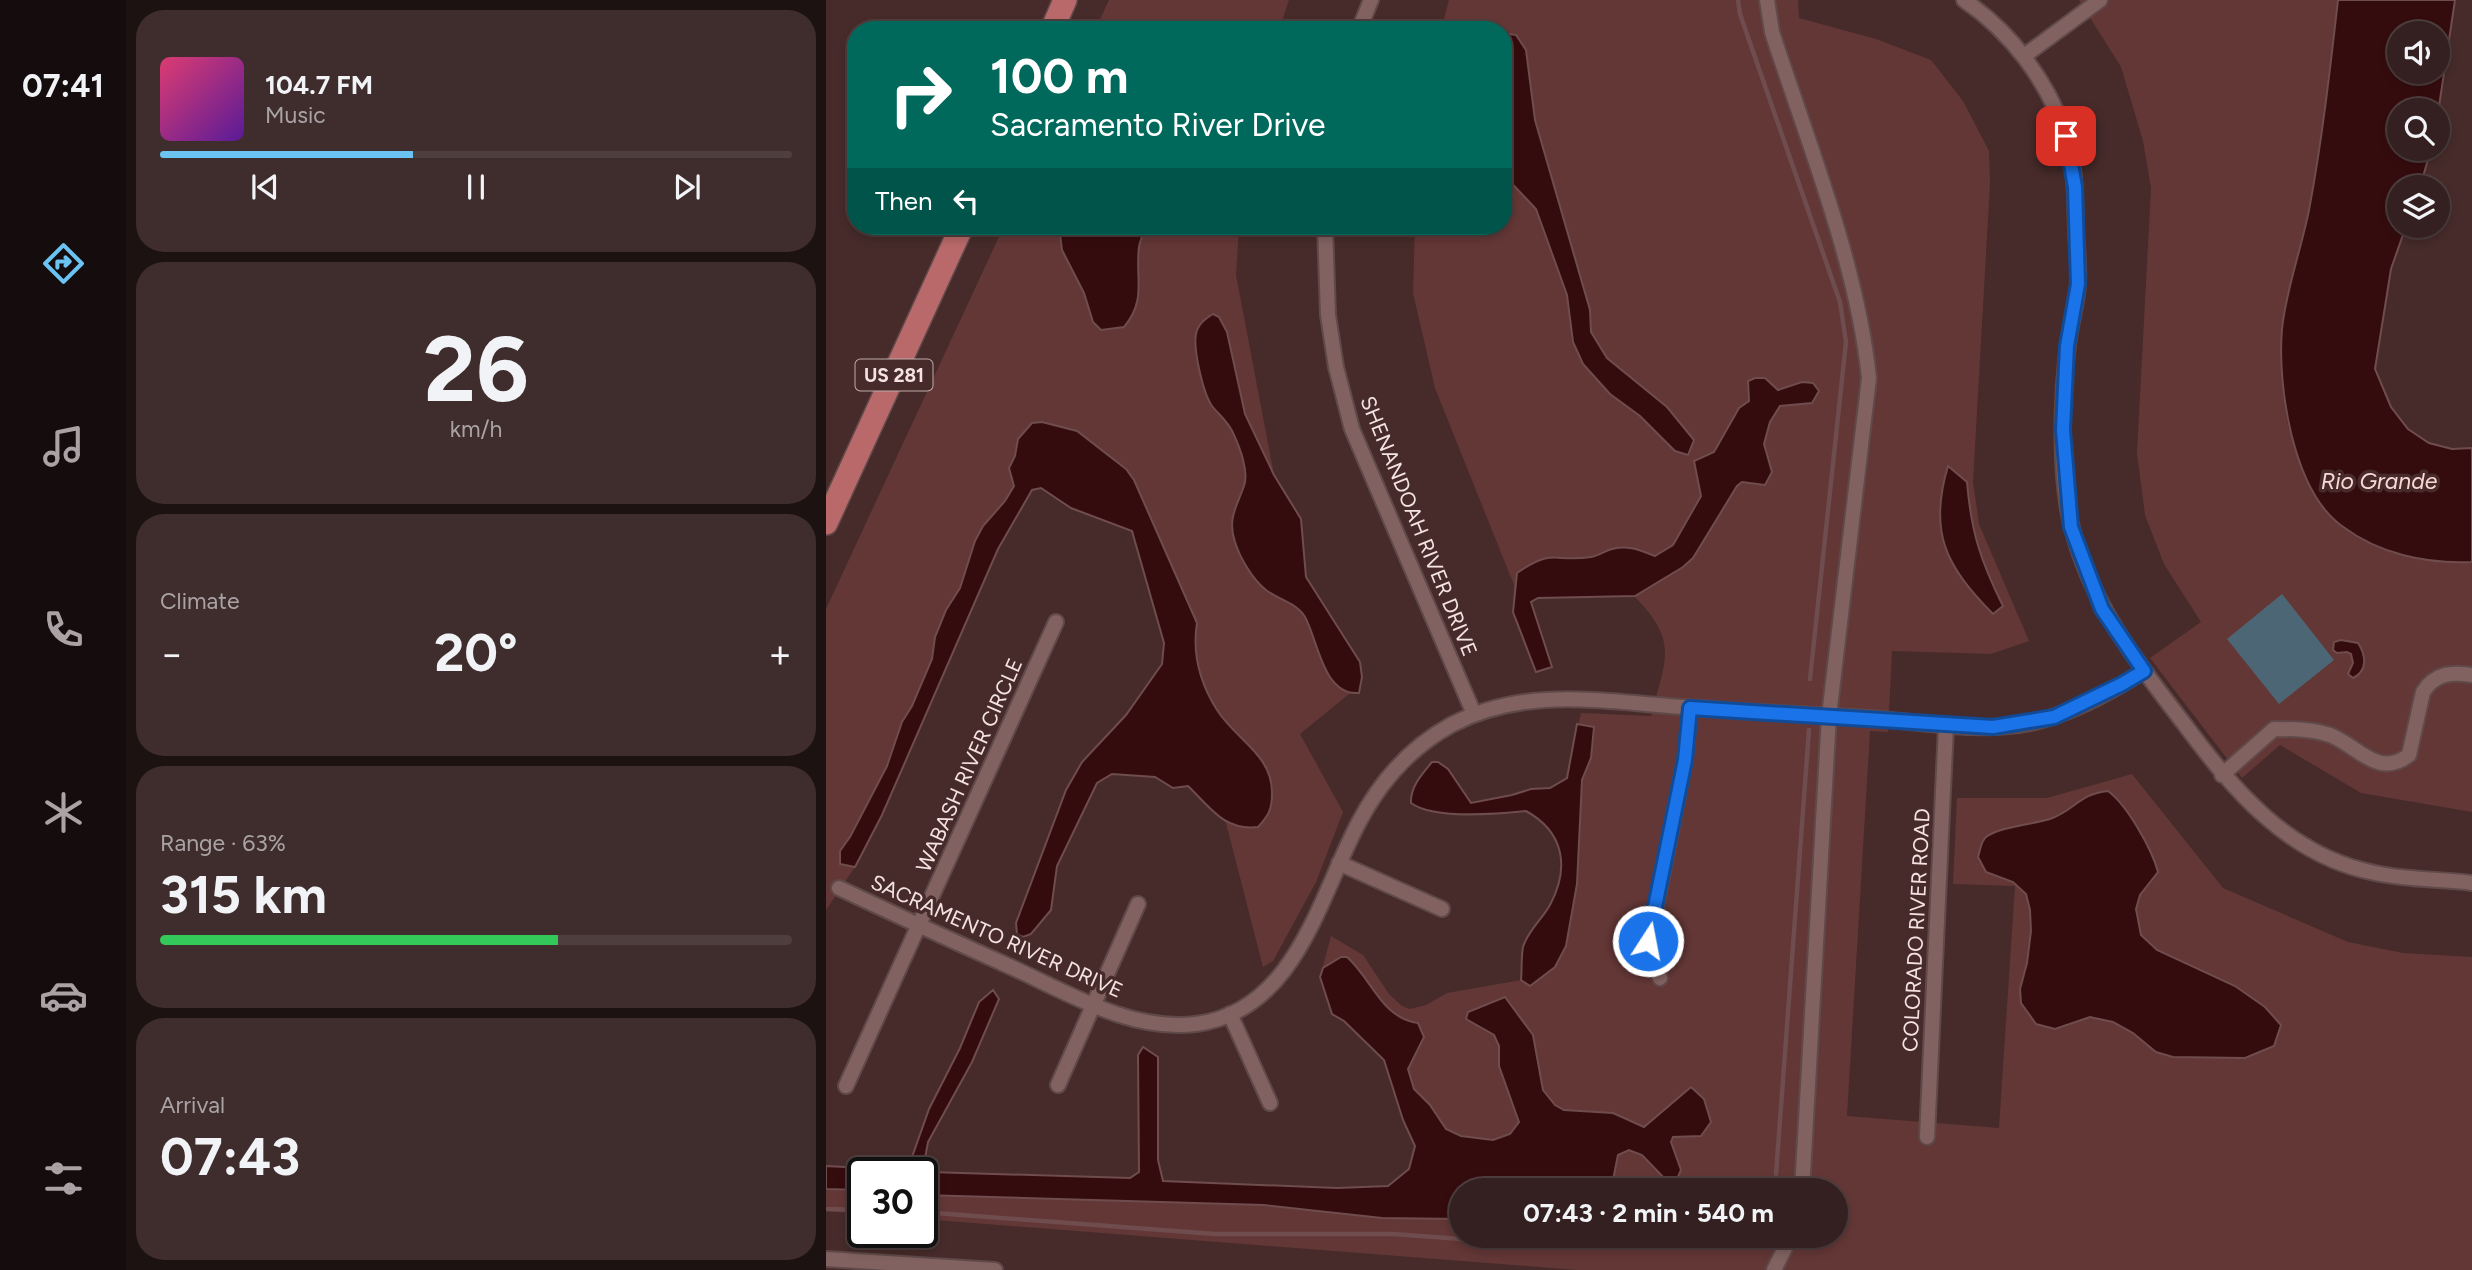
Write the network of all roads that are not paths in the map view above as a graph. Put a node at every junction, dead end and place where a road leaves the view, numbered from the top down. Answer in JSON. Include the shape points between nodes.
{"nodes":[{"id":1,"x":1065,"y":0,"type":"edge"},
{"id":2,"x":1371,"y":0,"type":"edge"},
{"id":3,"x":1768,"y":0,"type":"edge"},
{"id":4,"x":1964,"y":0,"type":"edge"},
{"id":5,"x":2100,"y":0,"type":"edge"},
{"id":6,"x":1056,"y":21,"type":"edge"},
{"id":7,"x":1363,"y":21,"type":"edge"},
{"id":8,"x":2024,"y":56,"type":"junction"},
{"id":9,"x":958,"y":235,"type":"edge"},
{"id":10,"x":1325,"y":235,"type":"edge"},
{"id":11,"x":826,"y":523,"type":"edge"},
{"id":12,"x":1056,"y":622,"type":"dead end"},
{"id":13,"x":2144,"y":671,"type":"junction"},
{"id":14,"x":2472,"y":675,"type":"edge"},
{"id":15,"x":1690,"y":708,"type":"junction"},
{"id":16,"x":1474,"y":714,"type":"junction"},
{"id":17,"x":1829,"y":716,"type":"junction"},
{"id":18,"x":1946,"y":726,"type":"junction"},
{"id":19,"x":2222,"y":775,"type":"junction"},
{"id":20,"x":1339,"y":863,"type":"junction"},
{"id":21,"x":2472,"y":883,"type":"edge"},
{"id":22,"x":839,"y":888,"type":"dead end"},
{"id":23,"x":1138,"y":904,"type":"dead end"},
{"id":24,"x":1443,"y":909,"type":"dead end"},
{"id":25,"x":920,"y":926,"type":"junction"},
{"id":26,"x":1660,"y":978,"type":"dead end"},
{"id":27,"x":1095,"y":1004,"type":"junction"},
{"id":28,"x":1230,"y":1014,"type":"junction"},
{"id":29,"x":1058,"y":1085,"type":"dead end"},
{"id":30,"x":846,"y":1086,"type":"dead end"},
{"id":31,"x":1270,"y":1103,"type":"dead end"},
{"id":32,"x":1927,"y":1137,"type":"dead end"},
{"id":33,"x":1803,"y":1178,"type":"edge"},
{"id":34,"x":1785,"y":1248,"type":"edge"},
{"id":35,"x":826,"y":1259,"type":"edge"},
{"id":36,"x":995,"y":1270,"type":"edge"},
{"id":37,"x":1774,"y":1270,"type":"edge"}],
"edges":[{"from":1,"to":6,"type":"main road"},
{"from":2,"to":7,"type":"street"},
{"from":3,"to":17,"type":"street","via":[[1772,32],[1853,284],[1869,378]]},
{"from":4,"to":8,"type":"street"},
{"from":5,"to":8,"type":"street"},
{"from":8,"to":13,"type":"street","via":[[2066,136],[2075,187],[2078,284],[2067,346],[2063,430],[2071,527],[2102,609]]},
{"from":9,"to":11,"type":"main road","number":"US 281"},
{"from":10,"to":16,"type":"street","name":"SHENANDOAH RIVER DRIVE","via":[[1328,315],[1352,429]]},
{"from":12,"to":25,"type":"street","name":"WABASH RIVER CIRCLE"},
{"from":13,"to":18,"type":"street","name":"SACRAMENTO RIVER DRIVE","via":[[2054,717],[1993,727]]},
{"from":13,"to":19,"type":"street"},
{"from":14,"to":19,"type":"street","via":[[2449,673],[2429,684],[2423,692],[2409,755],[2395,765],[2366,757],[2326,734],[2274,729]]},
{"from":15,"to":16,"type":"street","name":"SACRAMENTO RIVER DRIVE","via":[[1570,697],[1526,700]]},
{"from":15,"to":17,"type":"street","name":"SACRAMENTO RIVER DRIVE"},
{"from":15,"to":26,"type":"street","via":[[1685,760],[1648,941]]},
{"from":16,"to":20,"type":"street","name":"SACRAMENTO RIVER DRIVE","via":[[1421,744],[1400,765],[1360,820]]},
{"from":17,"to":18,"type":"street","name":"SACRAMENTO RIVER DRIVE"},
{"from":17,"to":33,"type":"street"},
{"from":18,"to":32,"type":"street","name":"COLORADO RIVER ROAD"},
{"from":19,"to":21,"type":"street","via":[[2281,832],[2340,863],[2373,873]]},
{"from":20,"to":24,"type":"street"},
{"from":20,"to":28,"type":"street","name":"SACRAMENTO RIVER DRIVE","via":[[1287,968],[1264,993]]},
{"from":22,"to":25,"type":"street","name":"SACRAMENTO RIVER DRIVE"},
{"from":23,"to":27,"type":"street"},
{"from":25,"to":27,"type":"street","name":"SACRAMENTO RIVER DRIVE"},
{"from":25,"to":30,"type":"street","name":"WABASH RIVER CIRCLE"},
{"from":27,"to":28,"type":"street","name":"SACRAMENTO RIVER DRIVE","via":[[1145,1021],[1176,1025]]},
{"from":27,"to":29,"type":"street"},
{"from":28,"to":31,"type":"street"},
{"from":34,"to":37,"type":"street"},
{"from":35,"to":36,"type":"street"}]}
